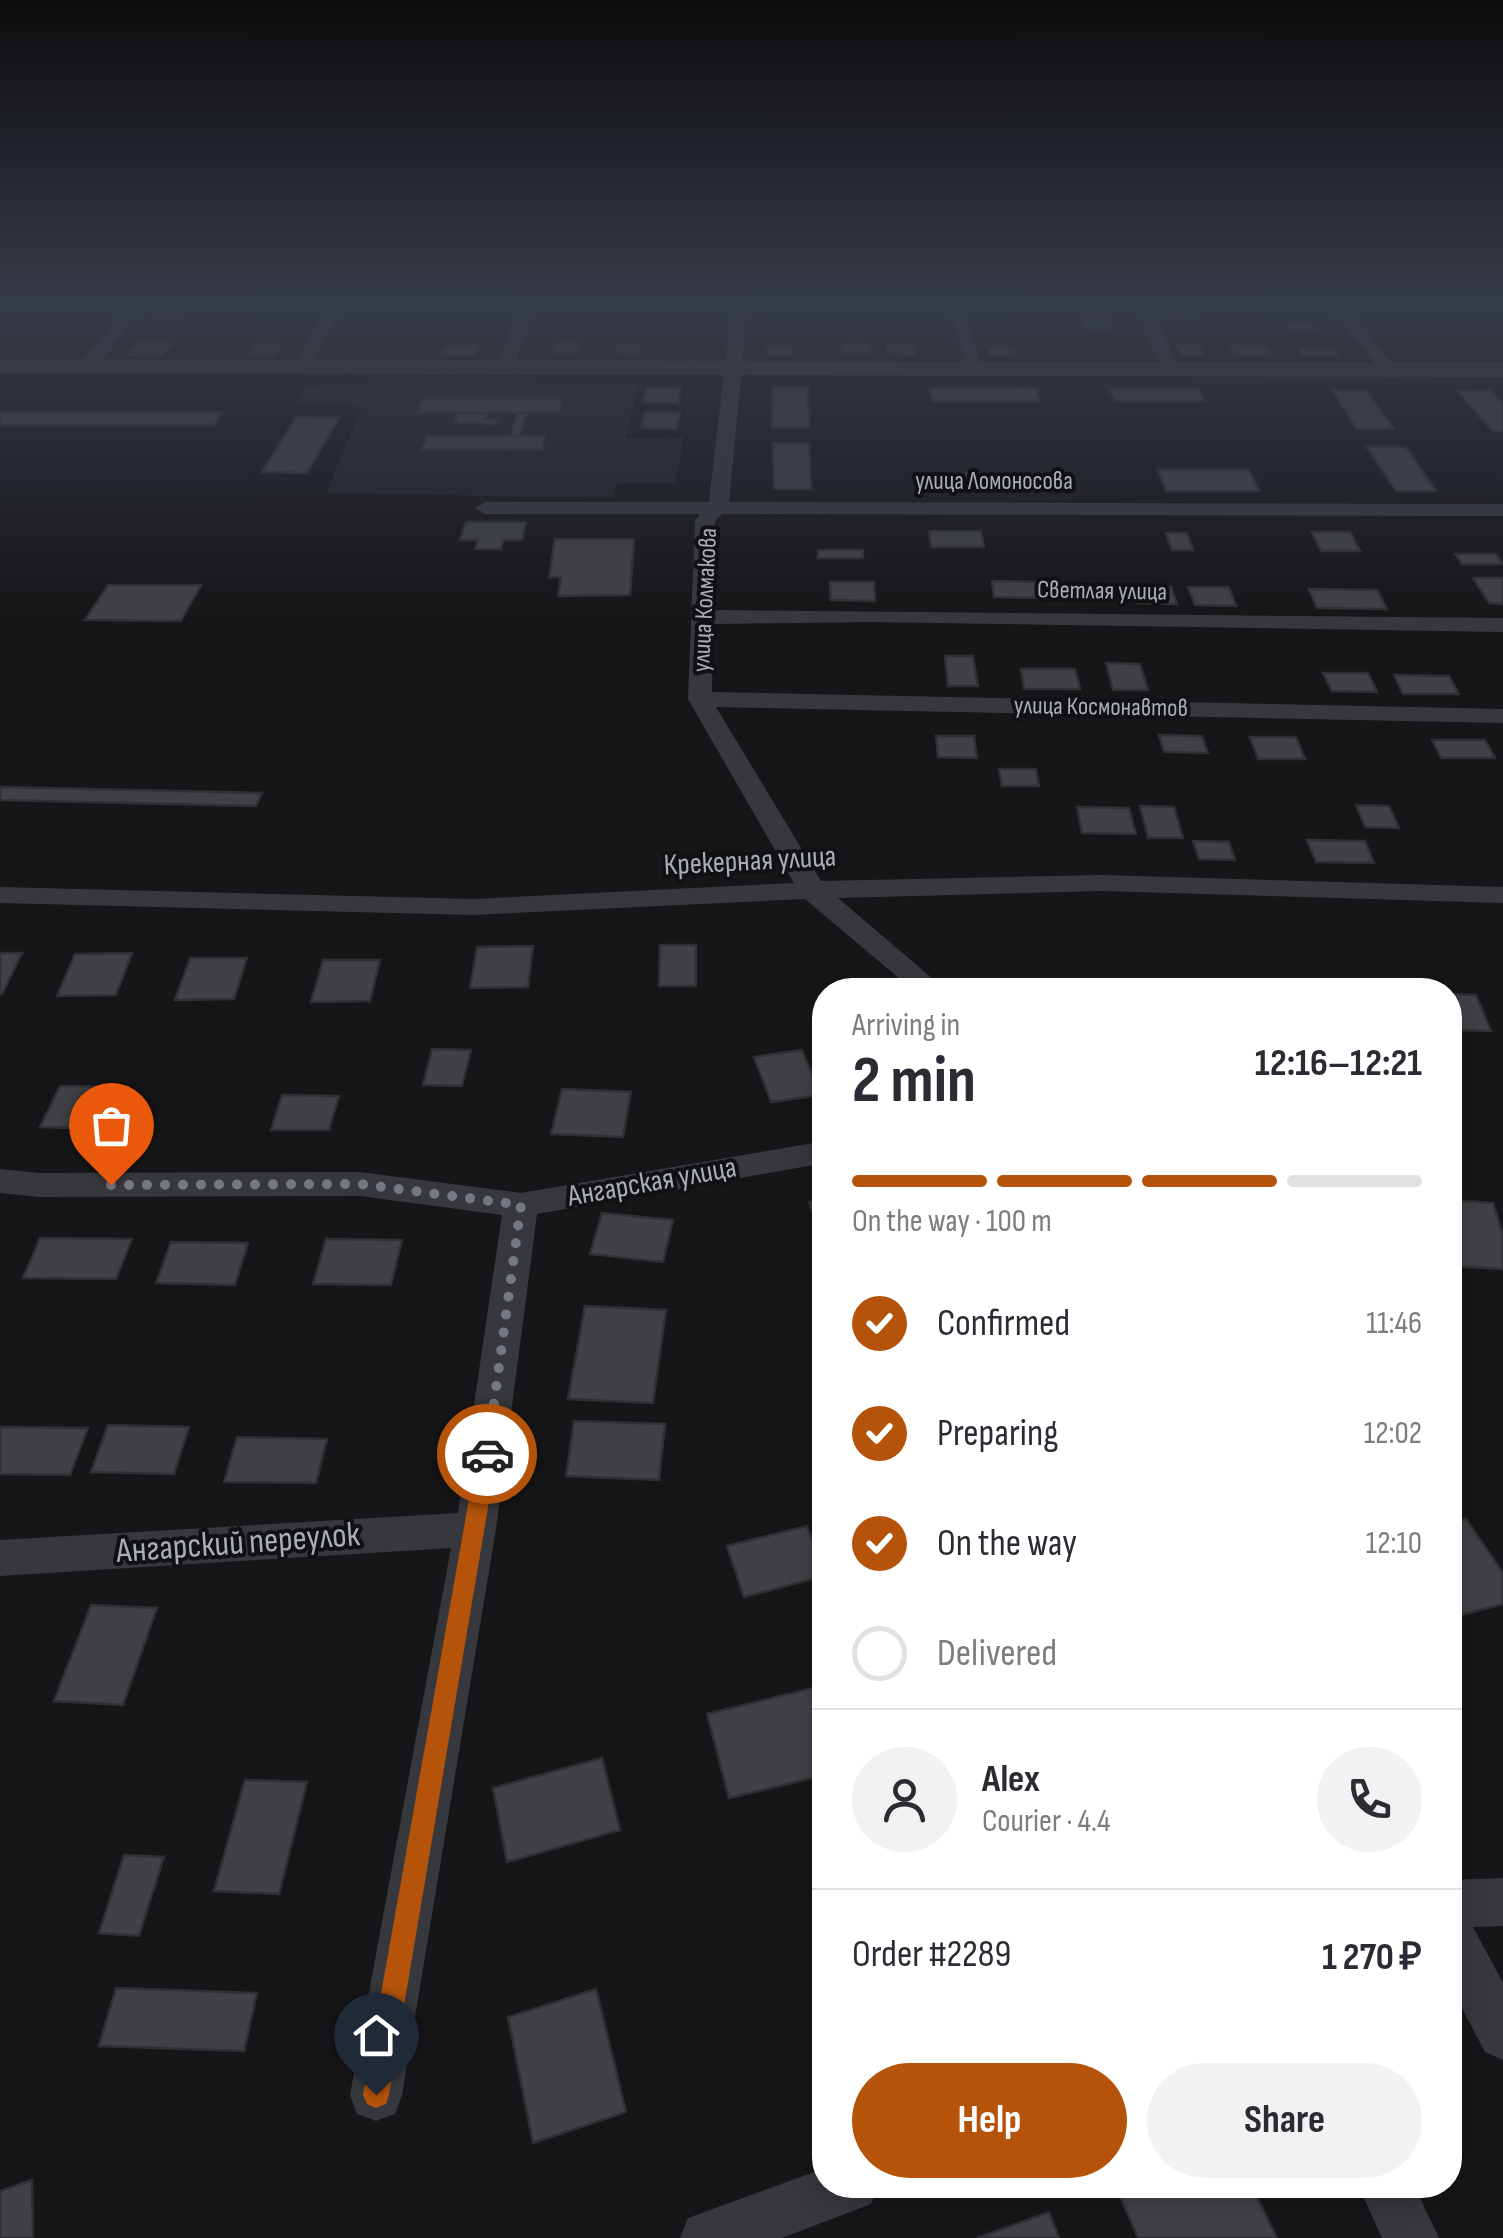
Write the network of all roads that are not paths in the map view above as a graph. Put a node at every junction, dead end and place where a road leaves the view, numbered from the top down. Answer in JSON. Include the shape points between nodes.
{"nodes":[{"id":1,"x":731,"y":408,"type":"edge"},
{"id":2,"x":720,"y":506,"type":"junction"},
{"id":3,"x":485,"y":508,"type":"dead end"},
{"id":4,"x":1503,"y":511,"type":"edge"},
{"id":5,"x":701,"y":617,"type":"junction"},
{"id":6,"x":1503,"y":625,"type":"edge"},
{"id":7,"x":700,"y":699,"type":"junction"},
{"id":8,"x":1503,"y":716,"type":"edge"},
{"id":9,"x":812,"y":890,"type":"junction"},
{"id":10,"x":1503,"y":894,"type":"edge"},
{"id":11,"x":0,"y":895,"type":"edge"},
{"id":12,"x":918,"y":978,"type":"edge"},
{"id":13,"x":812,"y":1154,"type":"edge"},
{"id":14,"x":0,"y":1180,"type":"edge"},
{"id":15,"x":521,"y":1205,"type":"junction"},
{"id":16,"x":476,"y":1529,"type":"junction"},
{"id":17,"x":0,"y":1558,"type":"edge"},
{"id":18,"x":1503,"y":1902,"type":"edge"},
{"id":19,"x":1462,"y":1904,"type":"edge"},
{"id":20,"x":1462,"y":1957,"type":"edge"},
{"id":21,"x":1503,"y":2034,"type":"edge"},
{"id":22,"x":376,"y":2095,"type":"dead end"},
{"id":23,"x":817,"y":2198,"type":"edge"},
{"id":24,"x":1391,"y":2198,"type":"edge"},
{"id":25,"x":708,"y":2238,"type":"edge"},
{"id":26,"x":1411,"y":2238,"type":"edge"}],
"edges":[{"from":1,"to":2,"type":"street","name":"улица Колмакова"},
{"from":2,"to":3,"type":"street","name":"улица Ломоносова"},
{"from":2,"to":4,"type":"street","name":"улица Ломоносова"},
{"from":2,"to":5,"type":"street","name":"улица Колмакова","via":[[704,521]]},
{"from":5,"to":6,"type":"street","name":"Светлая улица"},
{"from":5,"to":7,"type":"street","name":"улица Колмакова"},
{"from":7,"to":8,"type":"street","name":"улица Космонавтов"},
{"from":7,"to":9,"type":"street","name":"улица Колмакова"},
{"from":9,"to":10,"type":"street","name":"Крекерная улица","via":[[1102,883]]},
{"from":9,"to":11,"type":"street","name":"Крекерная улица","via":[[473,907]]},
{"from":9,"to":12,"type":"street","name":"улица Колмакова"},
{"from":13,"to":15,"type":"street","name":"Ангарская улица"},
{"from":14,"to":15,"type":"street","name":"Ангарская улица","via":[[360,1184]]},
{"from":15,"to":16,"type":"street"},
{"from":16,"to":17,"type":"street","name":"Ангарский переулок"},
{"from":16,"to":22,"type":"street"},
{"from":18,"to":19,"type":"street"},
{"from":20,"to":21,"type":"street"},
{"from":23,"to":25,"type":"street"},
{"from":24,"to":26,"type":"street"}]}
